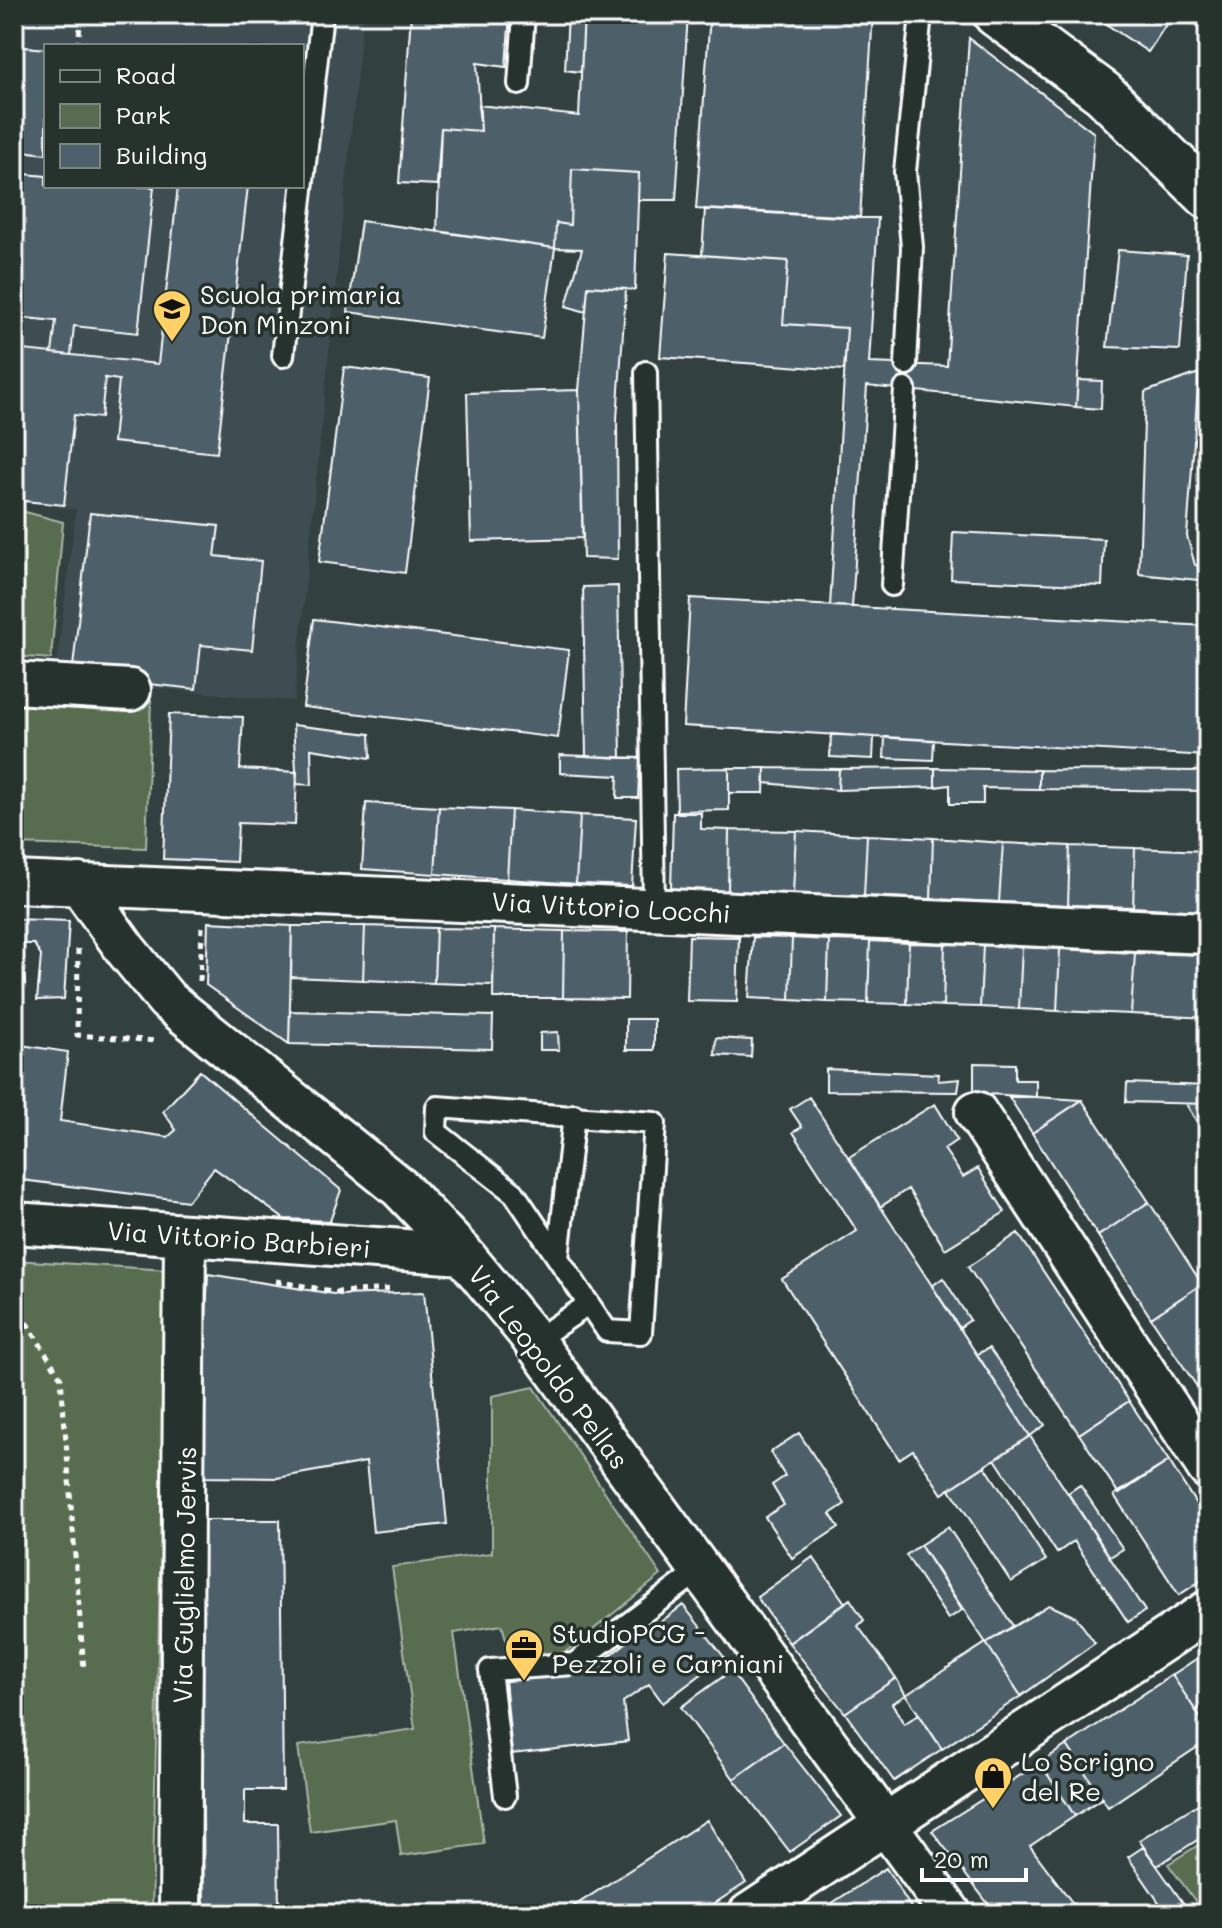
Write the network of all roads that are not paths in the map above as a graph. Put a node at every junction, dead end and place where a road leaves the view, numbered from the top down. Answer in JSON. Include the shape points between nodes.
{"nodes":[{"id":1,"x":322,"y":14,"type":"edge"},
{"id":2,"x":524,"y":14,"type":"edge"},
{"id":3,"x":921,"y":14,"type":"edge"},
{"id":4,"x":996,"y":14,"type":"edge"},
{"id":5,"x":519,"y":84,"type":"dead end"},
{"id":6,"x":304,"y":172,"type":"edge"},
{"id":7,"x":302,"y":188,"type":"edge"},
{"id":8,"x":1208,"y":196,"type":"edge"},
{"id":9,"x":283,"y":356,"type":"dead end"},
{"id":10,"x":906,"y":364,"type":"dead end"},
{"id":11,"x":646,"y":372,"type":"dead end"},
{"id":12,"x":905,"y":389,"type":"dead end"},
{"id":13,"x":892,"y":585,"type":"dead end"},
{"id":14,"x":14,"y":683,"type":"edge"},
{"id":15,"x":130,"y":690,"type":"dead end"},
{"id":16,"x":14,"y":882,"type":"edge"},
{"id":17,"x":79,"y":884,"type":"junction"},
{"id":18,"x":654,"y":909,"type":"junction"},
{"id":19,"x":1208,"y":933,"type":"edge"},
{"id":20,"x":976,"y":1112,"type":"dead end"},
{"id":21,"x":574,"y":1115,"type":"junction"},
{"id":22,"x":14,"y":1223,"type":"edge"},
{"id":23,"x":185,"y":1237,"type":"junction"},
{"id":24,"x":463,"y":1254,"type":"junction"},
{"id":25,"x":558,"y":1258,"type":"junction"},
{"id":26,"x":589,"y":1304,"type":"junction"},
{"id":27,"x":534,"y":1341,"type":"junction"},
{"id":28,"x":1208,"y":1468,"type":"edge"},
{"id":29,"x":699,"y":1571,"type":"junction"},
{"id":30,"x":1208,"y":1611,"type":"edge"},
{"id":31,"x":505,"y":1796,"type":"dead end"},
{"id":32,"x":883,"y":1825,"type":"junction"},
{"id":33,"x":180,"y":1914,"type":"edge"},
{"id":34,"x":749,"y":1914,"type":"edge"},
{"id":35,"x":951,"y":1914,"type":"edge"}],
"edges":[{"from":1,"to":6,"type":"lane"},
{"from":2,"to":5,"type":"lane"},
{"from":3,"to":10,"type":"lane","via":[[905,172],[912,247]]},
{"from":4,"to":8,"type":"main road","via":[[1103,93]]},
{"from":7,"to":9,"type":"lane"},
{"from":11,"to":18,"type":"lane"},
{"from":12,"to":13,"type":"lane"},
{"from":14,"to":15,"type":"street"},
{"from":16,"to":17,"type":"street","name":"Via Vittorio Locchi"},
{"from":17,"to":18,"type":"street","name":"Via Vittorio Locchi"},
{"from":17,"to":24,"type":"street","name":"Via Leopoldo Pellas","via":[[167,1000],[400,1188]]},
{"from":18,"to":19,"type":"street","name":"Via Vittorio Locchi"},
{"from":20,"to":28,"type":"street"},
{"from":21,"to":25,"type":"lane"},
{"from":21,"to":25,"type":"lane","via":[[437,1107],[436,1132],[514,1193]]},
{"from":21,"to":26,"type":"lane","via":[[655,1123],[641,1333],[607,1331]]},
{"from":22,"to":23,"type":"street","name":"Via Vittorio Barbieri"},
{"from":23,"to":24,"type":"street","name":"Via Vittorio Barbieri"},
{"from":23,"to":33,"type":"street","name":"Via Guglielmo Jervis"},
{"from":24,"to":27,"type":"street","name":"Via Leopoldo Pellas"},
{"from":25,"to":26,"type":"lane"},
{"from":26,"to":27,"type":"lane"},
{"from":27,"to":29,"type":"street","name":"Via Leopoldo Pellas"},
{"from":29,"to":31,"type":"lane","via":[[574,1664],[490,1670]]},
{"from":29,"to":32,"type":"street","name":"Via Leopoldo Pellas"},
{"from":30,"to":32,"type":"street"},
{"from":32,"to":34,"type":"street"},
{"from":32,"to":35,"type":"street","name":"Via Leopoldo Pellas"}]}
